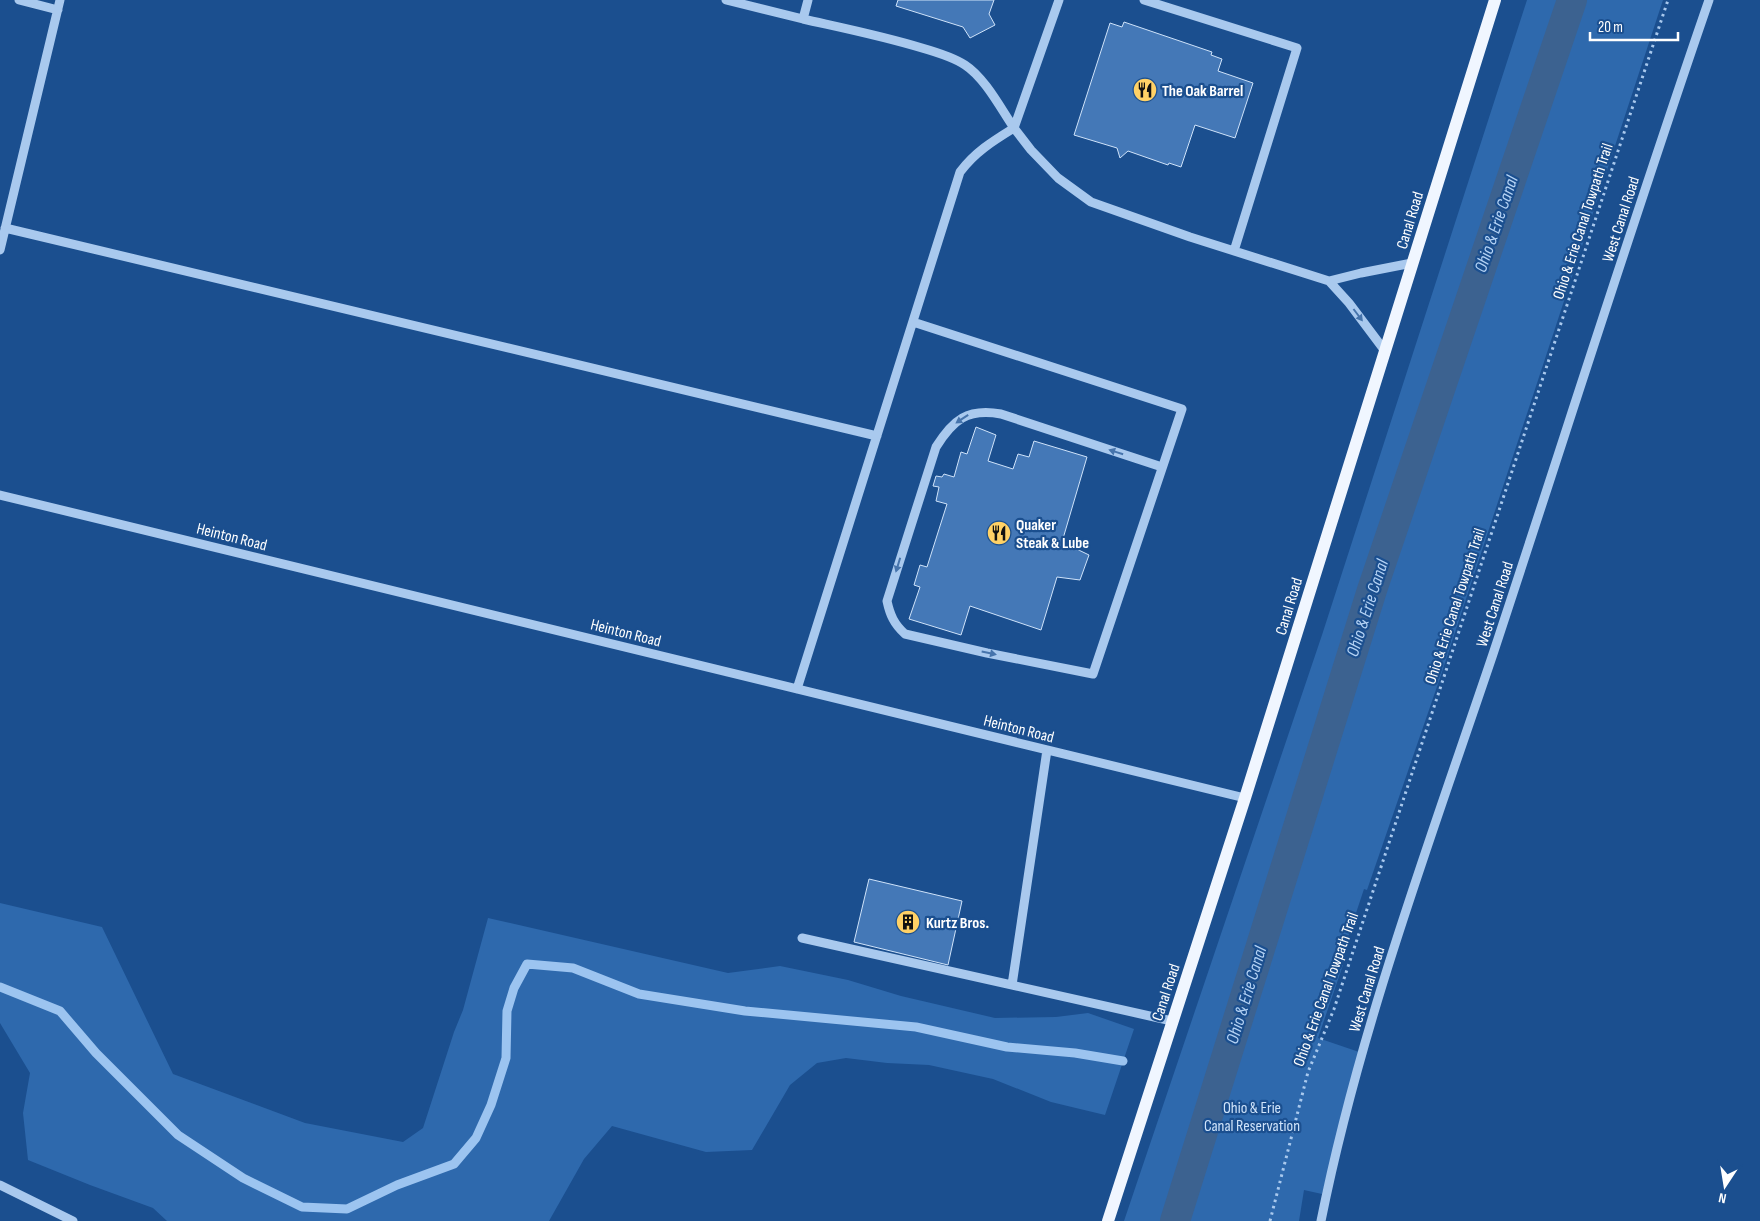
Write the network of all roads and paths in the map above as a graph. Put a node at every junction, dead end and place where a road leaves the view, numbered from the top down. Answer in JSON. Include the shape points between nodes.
{"nodes":[{"id":1,"x":19,"y":0,"type":"edge"},
{"id":2,"x":60,"y":0,"type":"edge"},
{"id":3,"x":726,"y":0,"type":"edge"},
{"id":4,"x":808,"y":0,"type":"edge"},
{"id":5,"x":1058,"y":0,"type":"edge"},
{"id":6,"x":1144,"y":0,"type":"edge"},
{"id":7,"x":1494,"y":0,"type":"edge"},
{"id":8,"x":1668,"y":0,"type":"edge"},
{"id":9,"x":1709,"y":0,"type":"edge"},
{"id":10,"x":58,"y":10,"type":"junction"},
{"id":11,"x":803,"y":19,"type":"junction"},
{"id":12,"x":1014,"y":128,"type":"junction"},
{"id":13,"x":5,"y":228,"type":"junction"},
{"id":14,"x":0,"y":250,"type":"edge"},
{"id":15,"x":1234,"y":251,"type":"junction"},
{"id":16,"x":1412,"y":263,"type":"junction"},
{"id":17,"x":1329,"y":281,"type":"junction"},
{"id":18,"x":913,"y":322,"type":"junction"},
{"id":19,"x":1385,"y":351,"type":"junction"},
{"id":20,"x":877,"y":436,"type":"junction"},
{"id":21,"x":1162,"y":467,"type":"junction"},
{"id":22,"x":0,"y":495,"type":"edge"},
{"id":23,"x":797,"y":689,"type":"junction"},
{"id":24,"x":1047,"y":750,"type":"junction"},
{"id":25,"x":1245,"y":798,"type":"junction"},
{"id":26,"x":802,"y":938,"type":"dead end"},
{"id":27,"x":1012,"y":985,"type":"junction"},
{"id":28,"x":1172,"y":1021,"type":"junction"},
{"id":29,"x":0,"y":1185,"type":"edge"},
{"id":30,"x":72,"y":1221,"type":"edge"},
{"id":31,"x":1108,"y":1221,"type":"edge"},
{"id":32,"x":1270,"y":1221,"type":"edge"},
{"id":33,"x":1321,"y":1221,"type":"edge"}],
"edges":[{"from":1,"to":10,"type":"street"},
{"from":2,"to":10,"type":"street"},
{"from":3,"to":11,"type":"street"},
{"from":4,"to":11,"type":"street"},
{"from":5,"to":12,"type":"street"},
{"from":6,"to":15,"type":"street","via":[[1297,48]]},
{"from":7,"to":16,"type":"main road","name":"Canal Road"},
{"from":8,"to":32,"type":"path","name":"Ohio & Erie Canal Towpath Trail","via":[[1334,1009],[1308,1072]]},
{"from":9,"to":33,"type":"street","name":"West Canal Road","via":[[1398,934],[1364,1049]]},
{"from":10,"to":13,"type":"street"},
{"from":11,"to":12,"type":"street","via":[[898,41],[965,65],[989,90]]},
{"from":12,"to":15,"type":"street","via":[[1058,178],[1091,202]]},
{"from":12,"to":18,"type":"street","via":[[984,146],[960,172]]},
{"from":13,"to":14,"type":"street"},
{"from":13,"to":20,"type":"street"},
{"from":15,"to":17,"type":"street"},
{"from":16,"to":17,"type":"street"},
{"from":16,"to":19,"type":"main road","name":"Canal Road"},
{"from":17,"to":19,"type":"street","one_way":true},
{"from":18,"to":20,"type":"street"},
{"from":18,"to":21,"type":"street","via":[[1182,409]]},
{"from":19,"to":25,"type":"main road","name":"Canal Road"},
{"from":20,"to":23,"type":"street"},
{"from":21,"to":21,"type":"street","one_way":true,"via":[[1001,414],[970,414],[945,432],[936,448],[887,601],[890,615],[905,634],[1094,674]]},
{"from":22,"to":23,"type":"street","name":"Heinton Road"},
{"from":23,"to":24,"type":"street","name":"Heinton Road"},
{"from":24,"to":25,"type":"street","name":"Heinton Road"},
{"from":24,"to":27,"type":"street"},
{"from":25,"to":28,"type":"main road","name":"Canal Road"},
{"from":26,"to":27,"type":"street"},
{"from":27,"to":28,"type":"street"},
{"from":28,"to":31,"type":"main road","name":"Canal Road"},
{"from":29,"to":30,"type":"street"}]}
